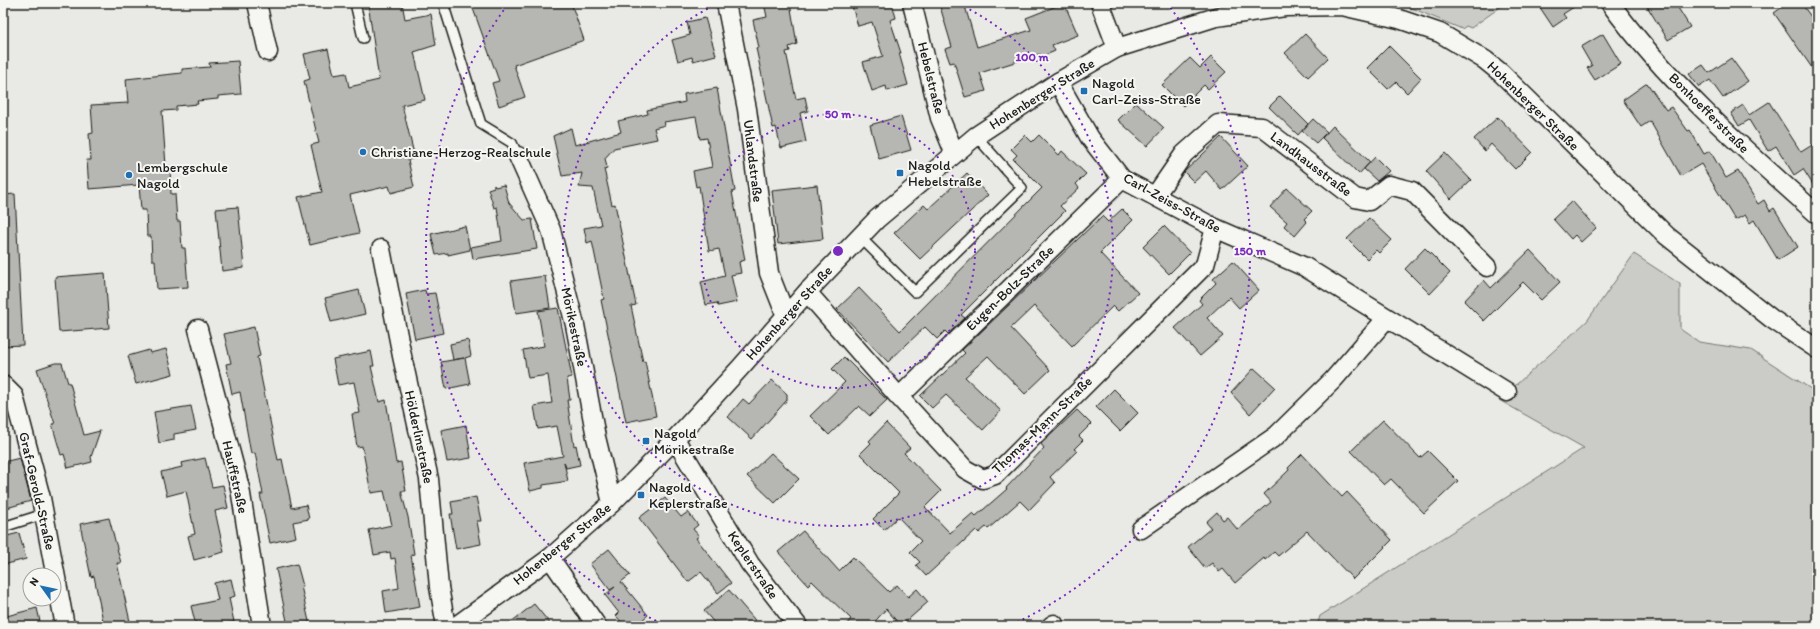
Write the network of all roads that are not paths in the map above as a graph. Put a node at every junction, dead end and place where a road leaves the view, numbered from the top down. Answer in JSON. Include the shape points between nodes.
{"nodes":[{"id":1,"x":257,"y":3,"type":"edge"},
{"id":2,"x":355,"y":3,"type":"edge"},
{"id":3,"x":443,"y":3,"type":"edge"},
{"id":4,"x":726,"y":3,"type":"edge"},
{"id":5,"x":912,"y":3,"type":"edge"},
{"id":6,"x":1100,"y":3,"type":"edge"},
{"id":7,"x":1610,"y":3,"type":"edge"},
{"id":8,"x":1285,"y":5,"type":"edge"},
{"id":9,"x":362,"y":38,"type":"dead end"},
{"id":10,"x":1117,"y":48,"type":"junction"},
{"id":11,"x":268,"y":52,"type":"dead end"},
{"id":12,"x":1058,"y":82,"type":"junction"},
{"id":13,"x":976,"y":136,"type":"junction"},
{"id":14,"x":954,"y":152,"type":"junction"},
{"id":15,"x":518,"y":156,"type":"joint"},
{"id":16,"x":1122,"y":179,"type":"junction"},
{"id":17,"x":1155,"y":196,"type":"junction"},
{"id":18,"x":1817,"y":214,"type":"edge"},
{"id":19,"x":1215,"y":228,"type":"junction"},
{"id":20,"x":859,"y":236,"type":"junction"},
{"id":21,"x":381,"y":249,"type":"dead end"},
{"id":22,"x":1487,"y":267,"type":"dead end"},
{"id":23,"x":807,"y":292,"type":"junction"},
{"id":24,"x":786,"y":316,"type":"junction"},
{"id":25,"x":1386,"y":319,"type":"junction"},
{"id":26,"x":198,"y":329,"type":"dead end"},
{"id":27,"x":1817,"y":349,"type":"edge"},
{"id":28,"x":3,"y":385,"type":"edge"},
{"id":29,"x":1507,"y":392,"type":"dead end"},
{"id":30,"x":898,"y":397,"type":"junction"},
{"id":31,"x":675,"y":439,"type":"junction"},
{"id":32,"x":612,"y":504,"type":"junction"},
{"id":33,"x":44,"y":514,"type":"junction"},
{"id":34,"x":3,"y":527,"type":"edge"},
{"id":35,"x":1141,"y":528,"type":"dead end"},
{"id":36,"x":550,"y":558,"type":"junction"},
{"id":37,"x":65,"y":626,"type":"edge"},
{"id":38,"x":262,"y":626,"type":"edge"},
{"id":39,"x":446,"y":626,"type":"edge"},
{"id":40,"x":456,"y":626,"type":"edge"},
{"id":41,"x":597,"y":626,"type":"edge"},
{"id":42,"x":798,"y":626,"type":"edge"}],
"edges":[{"from":1,"to":11,"type":"street"},
{"from":2,"to":9,"type":"lane"},
{"from":3,"to":15,"type":"lane","via":[[481,124],[512,143]]},
{"from":4,"to":24,"type":"street","name":"Uhlandstraße","via":[[747,108],[769,273]]},
{"from":5,"to":14,"type":"street","name":"Hebelstraße","via":[[940,118]]},
{"from":6,"to":10,"type":"street"},
{"from":7,"to":18,"type":"street","name":"Bonhoefferstraße","via":[[1662,67],[1725,131]]},
{"from":8,"to":10,"type":"street","name":"Hohenberger Straße","via":[[1216,17]]},
{"from":8,"to":27,"type":"street","name":"Hohenberger Straße","via":[[1342,6],[1399,19],[1440,33],[1485,60],[1507,78],[1667,236],[1728,286]]},
{"from":10,"to":12,"type":"street","name":"Hohenberger Straße"},
{"from":12,"to":13,"type":"street","name":"Hohenberger Straße"},
{"from":12,"to":16,"type":"street","name":"Carl-Zeiss-Straße","via":[[1090,138]]},
{"from":13,"to":14,"type":"street","name":"Hohenberger Straße"},
{"from":13,"to":20,"type":"lane","via":[[1022,188],[915,292]]},
{"from":14,"to":20,"type":"street","name":"Hohenberger Straße"},
{"from":15,"to":32,"type":"street","name":"Mörikestraße","via":[[551,230],[575,325],[596,437]]},
{"from":16,"to":17,"type":"street","name":"Carl-Zeiss-Straße"},
{"from":16,"to":30,"type":"street","name":"Eugen-Bolz-Straße"},
{"from":17,"to":19,"type":"street","name":"Carl-Zeiss-Straße"},
{"from":17,"to":22,"type":"street","name":"Landhausstraße","via":[[1184,154],[1218,124],[1262,128],[1355,198],[1369,201],[1389,185],[1412,191]]},
{"from":19,"to":25,"type":"street","name":"Carl-Zeiss-Straße","via":[[1304,267]]},
{"from":19,"to":30,"type":"street","name":"Thomas-Mann-Straße","via":[[1205,264],[995,474],[983,479],[966,469]]},
{"from":20,"to":23,"type":"street","name":"Hohenberger Straße"},
{"from":21,"to":39,"type":"street","name":"Hölderlinstraße","via":[[429,479],[439,587]]},
{"from":23,"to":24,"type":"street","name":"Hohenberger Straße"},
{"from":23,"to":30,"type":"street","name":"Thomas-Mann-Straße"},
{"from":24,"to":31,"type":"street","name":"Hohenberger Straße"},
{"from":25,"to":29,"type":"street","name":"Carl-Zeiss-Straße"},
{"from":25,"to":35,"type":"street","via":[[1333,380],[1276,436]]},
{"from":26,"to":38,"type":"street","name":"Hauffstraße","via":[[240,488]]},
{"from":28,"to":33,"type":"street","name":"Graf-Gerold-Straße","via":[[14,396]]},
{"from":31,"to":32,"type":"street","name":"Hohenberger Straße"},
{"from":31,"to":42,"type":"street","name":"Keplerstraße","via":[[750,564]]},
{"from":32,"to":36,"type":"street","name":"Hohenberger Straße"},
{"from":33,"to":34,"type":"lane"},
{"from":33,"to":37,"type":"street","name":"Graf-Gerold-Straße"},
{"from":36,"to":40,"type":"street","name":"Hohenberger Straße"},
{"from":36,"to":41,"type":"street"}]}
